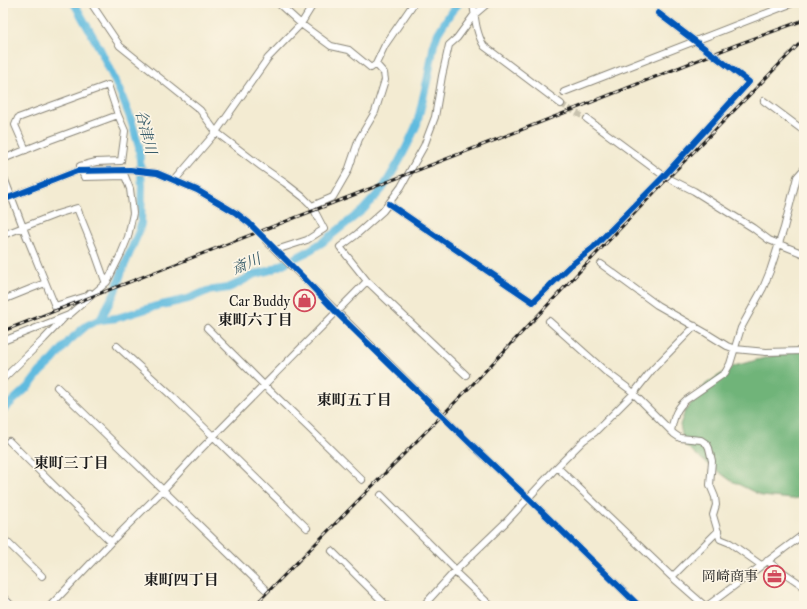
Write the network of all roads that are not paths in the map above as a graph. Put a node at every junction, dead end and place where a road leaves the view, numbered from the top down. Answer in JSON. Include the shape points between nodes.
{"nodes":[{"id":1,"x":91,"y":3,"type":"edge"},
{"id":2,"x":278,"y":3,"type":"edge"},
{"id":3,"x":314,"y":3,"type":"edge"},
{"id":4,"x":414,"y":3,"type":"edge"},
{"id":5,"x":473,"y":3,"type":"edge"},
{"id":6,"x":488,"y":3,"type":"edge"},
{"id":7,"x":793,"y":3,"type":"edge"},
{"id":8,"x":658,"y":12,"type":"dead end"},
{"id":9,"x":474,"y":14,"type":"junction"},
{"id":10,"x":301,"y":24,"type":"junction"},
{"id":11,"x":695,"y":41,"type":"junction"},
{"id":12,"x":376,"y":64,"type":"junction"},
{"id":13,"x":564,"y":92,"type":"dead end"},
{"id":14,"x":764,"y":101,"type":"dead end"},
{"id":15,"x":561,"y":104,"type":"tunnel mouth"},
{"id":16,"x":118,"y":115,"type":"junction"},
{"id":17,"x":587,"y":119,"type":"tunnel mouth"},
{"id":18,"x":804,"y":131,"type":"edge"},
{"id":19,"x":216,"y":132,"type":"junction"},
{"id":20,"x":26,"y":150,"type":"junction"},
{"id":21,"x":3,"y":159,"type":"edge"},
{"id":22,"x":804,"y":169,"type":"edge"},
{"id":23,"x":82,"y":171,"type":"junction"},
{"id":24,"x":3,"y":175,"type":"edge"},
{"id":25,"x":664,"y":176,"type":"junction"},
{"id":26,"x":175,"y":180,"type":"junction"},
{"id":27,"x":12,"y":197,"type":"junction"},
{"id":28,"x":3,"y":200,"type":"edge"},
{"id":29,"x":389,"y":204,"type":"junction"},
{"id":30,"x":312,"y":206,"type":"junction"},
{"id":31,"x":249,"y":223,"type":"tunnel mouth"},
{"id":32,"x":23,"y":227,"type":"junction"},
{"id":33,"x":3,"y":235,"type":"edge"},
{"id":34,"x":266,"y":241,"type":"tunnel mouth"},
{"id":35,"x":779,"y":244,"type":"junction"},
{"id":36,"x":277,"y":252,"type":"junction"},
{"id":37,"x":804,"y":254,"type":"edge"},
{"id":38,"x":601,"y":264,"type":"dead end"},
{"id":39,"x":106,"y":281,"type":"junction"},
{"id":40,"x":367,"y":281,"type":"junction"},
{"id":41,"x":45,"y":283,"type":"junction"},
{"id":42,"x":3,"y":300,"type":"edge"},
{"id":43,"x":336,"y":312,"type":"junction"},
{"id":44,"x":65,"y":317,"type":"junction"},
{"id":45,"x":549,"y":321,"type":"dead end"},
{"id":46,"x":695,"y":326,"type":"junction"},
{"id":47,"x":207,"y":328,"type":"dead end"},
{"id":48,"x":3,"y":341,"type":"edge"},
{"id":49,"x":117,"y":346,"type":"dead end"},
{"id":50,"x":735,"y":349,"type":"junction"},
{"id":51,"x":804,"y":351,"type":"edge"},
{"id":52,"x":466,"y":375,"type":"dead end"},
{"id":53,"x":3,"y":379,"type":"edge"},
{"id":54,"x":264,"y":385,"type":"junction"},
{"id":55,"x":57,"y":386,"type":"dead end"},
{"id":56,"x":633,"y":394,"type":"junction"},
{"id":57,"x":671,"y":432,"type":"junction"},
{"id":58,"x":213,"y":437,"type":"junction"},
{"id":59,"x":8,"y":441,"type":"dead end"},
{"id":60,"x":557,"y":467,"type":"junction"},
{"id":61,"x":362,"y":480,"type":"dead end"},
{"id":62,"x":164,"y":490,"type":"junction"},
{"id":63,"x":381,"y":495,"type":"dead end"},
{"id":64,"x":528,"y":498,"type":"junction"},
{"id":65,"x":308,"y":528,"type":"dead end"},
{"id":66,"x":718,"y":531,"type":"junction"},
{"id":67,"x":804,"y":534,"type":"edge"},
{"id":68,"x":3,"y":538,"type":"edge"},
{"id":69,"x":111,"y":542,"type":"junction"},
{"id":70,"x":332,"y":551,"type":"dead end"},
{"id":71,"x":764,"y":563,"type":"junction"},
{"id":72,"x":456,"y":571,"type":"junction"},
{"id":73,"x":42,"y":576,"type":"dead end"},
{"id":74,"x":672,"y":577,"type":"junction"},
{"id":75,"x":804,"y":587,"type":"edge"},
{"id":76,"x":265,"y":588,"type":"dead end"},
{"id":77,"x":3,"y":597,"type":"edge"},
{"id":78,"x":12,"y":606,"type":"edge"},
{"id":79,"x":50,"y":606,"type":"edge"},
{"id":80,"x":386,"y":606,"type":"edge"},
{"id":81,"x":423,"y":606,"type":"edge"},
{"id":82,"x":492,"y":606,"type":"edge"},
{"id":83,"x":639,"y":606,"type":"edge"},
{"id":84,"x":706,"y":606,"type":"edge"}],
"edges":[{"from":1,"to":19,"type":"street","via":[[120,46],[200,110]]},
{"from":2,"to":10,"type":"street"},
{"from":3,"to":10,"type":"street"},
{"from":4,"to":12,"type":"street","via":[[385,44]]},
{"from":5,"to":9,"type":"street"},
{"from":6,"to":9,"type":"street"},
{"from":7,"to":11,"type":"street"},
{"from":8,"to":11,"type":"street"},
{"from":9,"to":15,"type":"street","via":[[484,46]]},
{"from":9,"to":29,"type":"street","via":[[449,45],[430,131],[418,158]]},
{"from":10,"to":12,"type":"street","via":[[331,46],[349,50],[371,68]]},
{"from":10,"to":19,"type":"street","via":[[268,58]]},
{"from":11,"to":13,"type":"street"},
{"from":11,"to":25,"type":"street","via":[[749,82]]},
{"from":12,"to":30,"type":"street","via":[[384,73],[385,80],[375,112],[333,197]]},
{"from":14,"to":18,"type":"street"},
{"from":16,"to":20,"type":"street"},
{"from":16,"to":20,"type":"street","via":[[108,85],[18,118],[15,125]]},
{"from":16,"to":23,"type":"street","via":[[125,131],[121,161],[96,162],[80,166]]},
{"from":17,"to":25,"type":"street"},
{"from":19,"to":26,"type":"street"},
{"from":19,"to":30,"type":"street"},
{"from":20,"to":21,"type":"street"},
{"from":22,"to":35,"type":"street","via":[[797,177]]},
{"from":23,"to":26,"type":"street","via":[[130,170],[156,173]]},
{"from":23,"to":27,"type":"street"},
{"from":23,"to":39,"type":"street","via":[[84,177],[125,176],[130,189],[133,213],[128,238]]},
{"from":24,"to":27,"type":"street"},
{"from":25,"to":29,"type":"street","via":[[593,248],[570,266],[533,302]]},
{"from":25,"to":35,"type":"street","via":[[694,191]]},
{"from":26,"to":31,"type":"street","via":[[198,190]]},
{"from":27,"to":28,"type":"street"},
{"from":27,"to":32,"type":"street"},
{"from":29,"to":40,"type":"street","via":[[340,247]]},
{"from":30,"to":36,"type":"street","via":[[324,230],[308,240]]},
{"from":32,"to":33,"type":"street"},
{"from":32,"to":39,"type":"street","via":[[77,208]]},
{"from":32,"to":41,"type":"street"},
{"from":34,"to":36,"type":"street"},
{"from":35,"to":37,"type":"street"},
{"from":35,"to":50,"type":"street","via":[[763,288],[741,328]]},
{"from":36,"to":43,"type":"street"},
{"from":38,"to":46,"type":"street","via":[[658,305]]},
{"from":39,"to":41,"type":"street","via":[[87,296],[55,306]]},
{"from":39,"to":44,"type":"street"},
{"from":40,"to":43,"type":"street"},
{"from":40,"to":52,"type":"street"},
{"from":41,"to":42,"type":"street"},
{"from":43,"to":54,"type":"street"},
{"from":43,"to":64,"type":"street","bridge":true},
{"from":44,"to":48,"type":"street"},
{"from":44,"to":53,"type":"street"},
{"from":45,"to":56,"type":"street"},
{"from":46,"to":50,"type":"street"},
{"from":46,"to":56,"type":"street"},
{"from":47,"to":54,"type":"street"},
{"from":49,"to":58,"type":"street"},
{"from":50,"to":51,"type":"street","via":[[766,352]]},
{"from":50,"to":57,"type":"street","via":[[726,373],[681,405]]},
{"from":54,"to":58,"type":"street"},
{"from":54,"to":61,"type":"street"},
{"from":55,"to":62,"type":"street"},
{"from":56,"to":57,"type":"street"},
{"from":56,"to":60,"type":"street"},
{"from":57,"to":66,"type":"street","via":[[680,438],[701,440],[709,448],[712,461],[710,485],[716,505],[713,515]]},
{"from":58,"to":62,"type":"street"},
{"from":58,"to":65,"type":"street"},
{"from":59,"to":69,"type":"street"},
{"from":60,"to":64,"type":"street"},
{"from":60,"to":74,"type":"street"},
{"from":62,"to":69,"type":"street"},
{"from":62,"to":76,"type":"street"},
{"from":63,"to":72,"type":"street"},
{"from":64,"to":72,"type":"street"},
{"from":64,"to":83,"type":"street"},
{"from":66,"to":71,"type":"street","via":[[720,539]]},
{"from":66,"to":74,"type":"street"},
{"from":67,"to":71,"type":"street"},
{"from":68,"to":73,"type":"street"},
{"from":69,"to":79,"type":"street"},
{"from":70,"to":80,"type":"street"},
{"from":71,"to":75,"type":"street"},
{"from":71,"to":84,"type":"street"},
{"from":72,"to":81,"type":"street"},
{"from":72,"to":82,"type":"street"},
{"from":74,"to":84,"type":"street"},
{"from":77,"to":78,"type":"street"}]}
